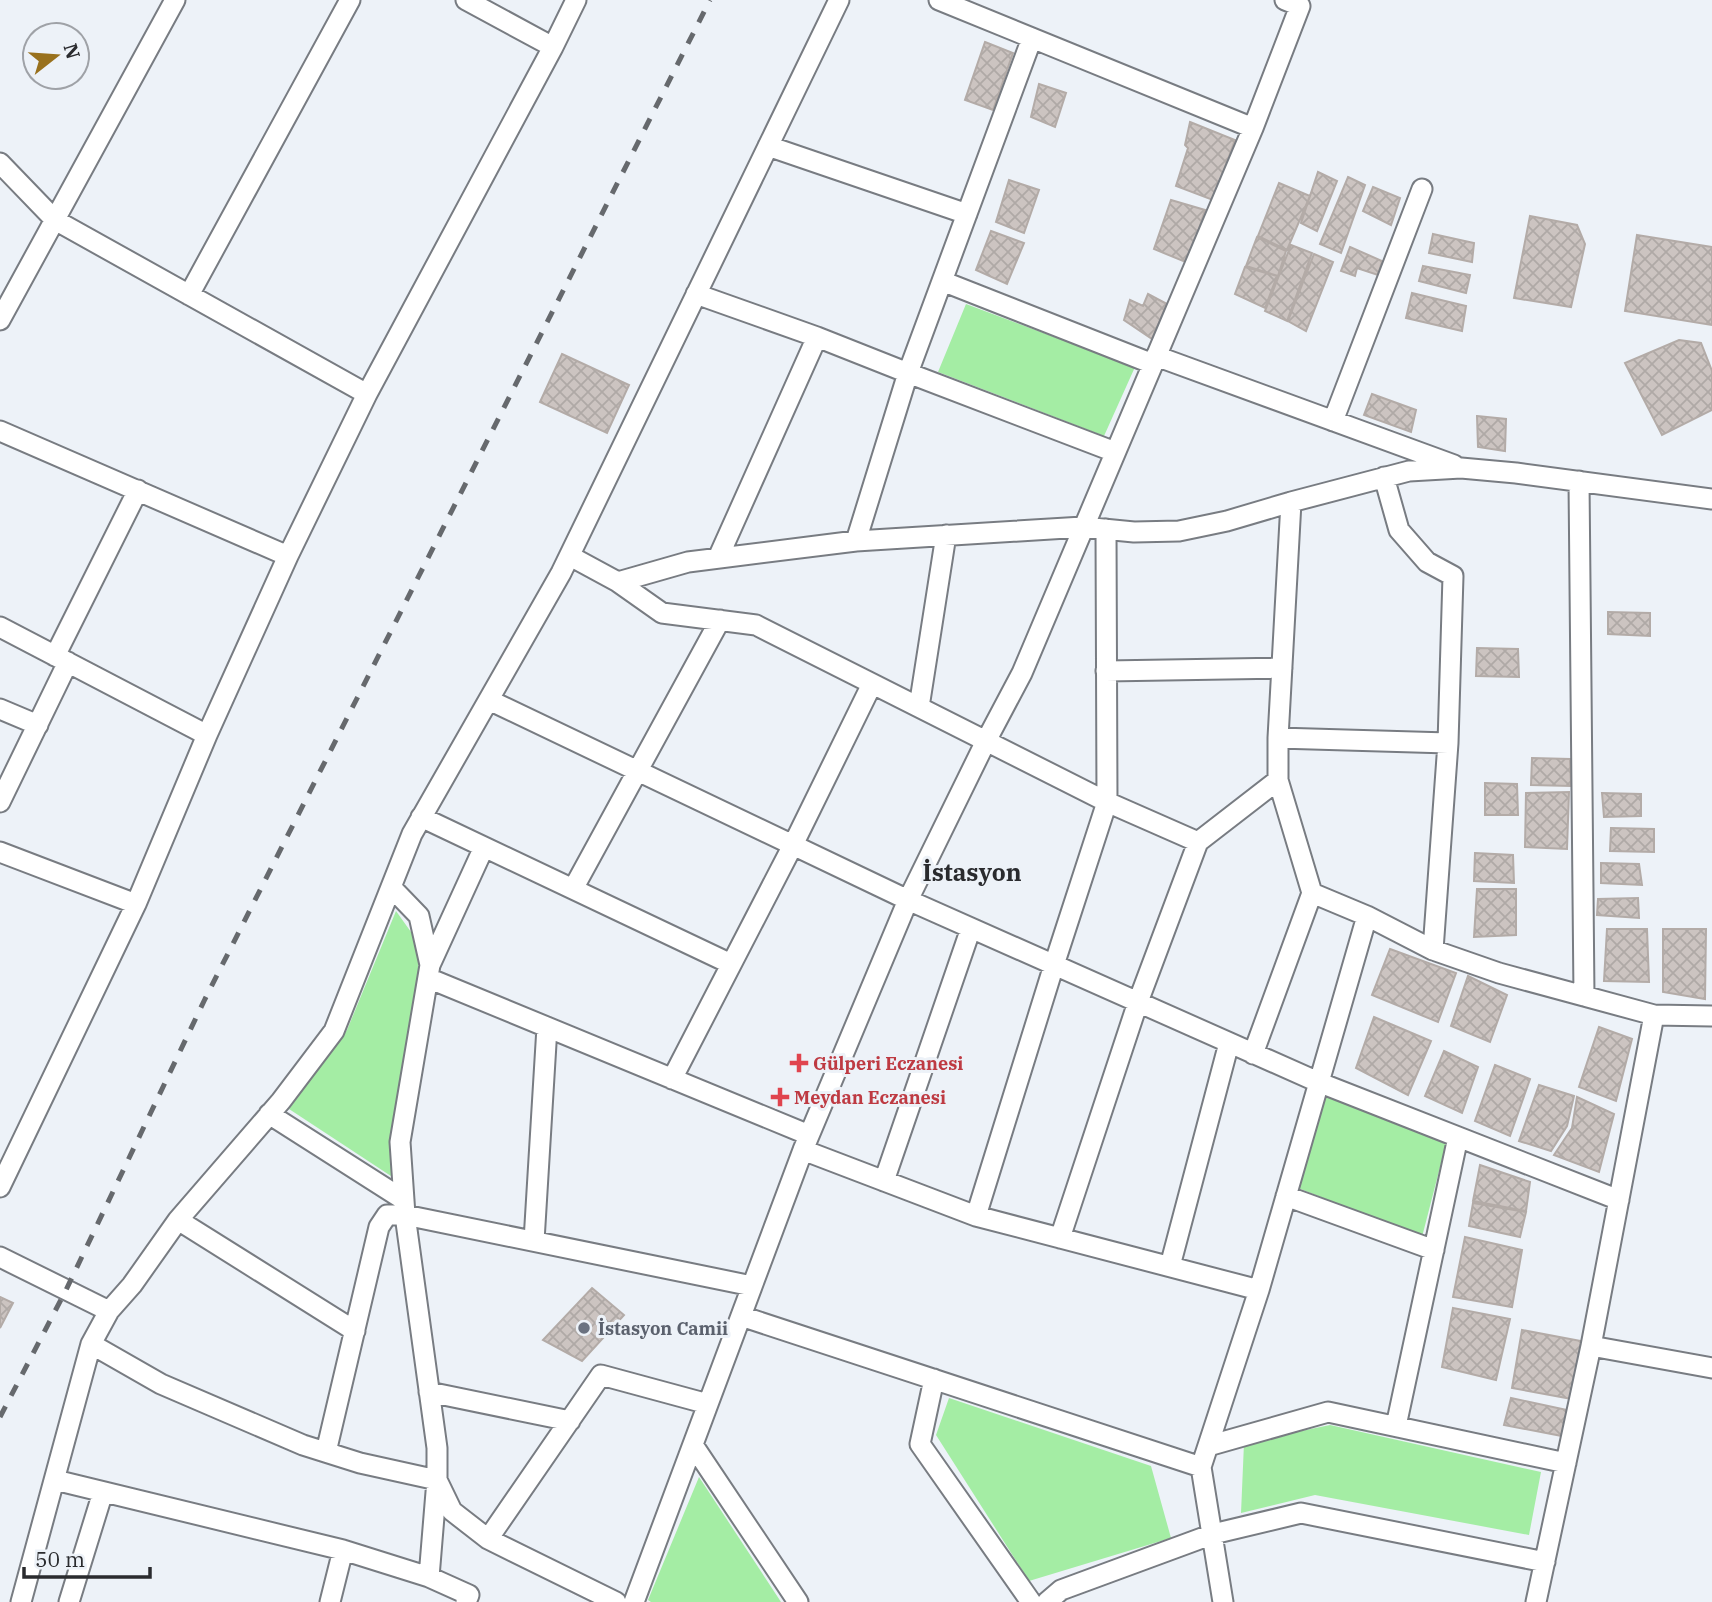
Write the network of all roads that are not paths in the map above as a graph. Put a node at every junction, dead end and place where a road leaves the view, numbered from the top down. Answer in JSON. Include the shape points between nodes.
{"nodes":[{"id":1,"x":175,"y":0,"type":"edge"},
{"id":2,"x":350,"y":0,"type":"edge"},
{"id":3,"x":466,"y":0,"type":"edge"},
{"id":4,"x":576,"y":0,"type":"edge"},
{"id":5,"x":839,"y":0,"type":"edge"},
{"id":6,"x":939,"y":0,"type":"edge"},
{"id":7,"x":1296,"y":2,"type":"edge"},
{"id":8,"x":1032,"y":38,"type":"junction"},
{"id":9,"x":553,"y":47,"type":"junction"},
{"id":10,"x":1253,"y":128,"type":"junction"},
{"id":11,"x":768,"y":146,"type":"junction"},
{"id":12,"x":0,"y":163,"type":"edge"},
{"id":13,"x":1422,"y":189,"type":"dead end"},
{"id":14,"x":967,"y":214,"type":"junction"},
{"id":15,"x":55,"y":220,"type":"junction"},
{"id":16,"x":942,"y":281,"type":"junction"},
{"id":17,"x":696,"y":294,"type":"junction"},
{"id":18,"x":189,"y":295,"type":"junction"},
{"id":19,"x":0,"y":320,"type":"edge"},
{"id":20,"x":817,"y":337,"type":"junction"},
{"id":21,"x":1155,"y":360,"type":"junction"},
{"id":22,"x":908,"y":373,"type":"junction"},
{"id":23,"x":367,"y":394,"type":"junction"},
{"id":24,"x":1333,"y":421,"type":"junction"},
{"id":25,"x":0,"y":431,"type":"edge"},
{"id":26,"x":1115,"y":452,"type":"junction"},
{"id":27,"x":1461,"y":468,"type":"junction"},
{"id":28,"x":1384,"y":477,"type":"junction"},
{"id":29,"x":1579,"y":481,"type":"junction"},
{"id":30,"x":138,"y":490,"type":"junction"},
{"id":31,"x":1712,"y":499,"type":"edge"},
{"id":32,"x":1291,"y":502,"type":"junction"},
{"id":33,"x":1083,"y":527,"type":"junction"},
{"id":34,"x":1105,"y":529,"type":"junction"},
{"id":35,"x":946,"y":535,"type":"junction"},
{"id":36,"x":856,"y":541,"type":"junction"},
{"id":37,"x":288,"y":556,"type":"junction"},
{"id":38,"x":570,"y":556,"type":"junction"},
{"id":39,"x":719,"y":558,"type":"junction"},
{"id":40,"x":618,"y":582,"type":"junction"},
{"id":41,"x":720,"y":620,"type":"junction"},
{"id":42,"x":0,"y":627,"type":"edge"},
{"id":43,"x":62,"y":659,"type":"junction"},
{"id":44,"x":1282,"y":668,"type":"junction"},
{"id":45,"x":1107,"y":671,"type":"junction"},
{"id":46,"x":872,"y":684,"type":"junction"},
{"id":47,"x":489,"y":700,"type":"junction"},
{"id":48,"x":919,"y":707,"type":"junction"},
{"id":49,"x":0,"y":709,"type":"edge"},
{"id":50,"x":37,"y":725,"type":"junction"},
{"id":51,"x":208,"y":735,"type":"junction"},
{"id":52,"x":1278,"y":738,"type":"junction"},
{"id":53,"x":986,"y":741,"type":"junction"},
{"id":54,"x":1448,"y":743,"type":"junction"},
{"id":55,"x":637,"y":771,"type":"junction"},
{"id":56,"x":1278,"y":780,"type":"junction"},
{"id":57,"x":0,"y":802,"type":"edge"},
{"id":58,"x":1107,"y":802,"type":"junction"},
{"id":59,"x":421,"y":817,"type":"junction"},
{"id":60,"x":1198,"y":842,"type":"junction"},
{"id":61,"x":793,"y":845,"type":"junction"},
{"id":62,"x":484,"y":847,"type":"junction"},
{"id":63,"x":0,"y":852,"type":"edge"},
{"id":64,"x":391,"y":887,"type":"junction"},
{"id":65,"x":573,"y":889,"type":"junction"},
{"id":66,"x":1312,"y":893,"type":"junction"},
{"id":67,"x":908,"y":900,"type":"junction"},
{"id":68,"x":136,"y":905,"type":"junction"},
{"id":69,"x":1367,"y":916,"type":"junction"},
{"id":70,"x":971,"y":928,"type":"junction"},
{"id":71,"x":1433,"y":950,"type":"junction"},
{"id":72,"x":732,"y":964,"type":"junction"},
{"id":73,"x":1054,"y":965,"type":"junction"},
{"id":74,"x":429,"y":971,"type":"junction"},
{"id":75,"x":1584,"y":996,"type":"junction"},
{"id":76,"x":1138,"y":1002,"type":"junction"},
{"id":77,"x":1654,"y":1015,"type":"junction"},
{"id":78,"x":1712,"y":1016,"type":"edge"},
{"id":79,"x":547,"y":1027,"type":"junction"},
{"id":80,"x":1229,"y":1043,"type":"junction"},
{"id":81,"x":1254,"y":1054,"type":"junction"},
{"id":82,"x":672,"y":1079,"type":"junction"},
{"id":83,"x":1318,"y":1083,"type":"junction"},
{"id":84,"x":269,"y":1114,"type":"junction"},
{"id":85,"x":1458,"y":1137,"type":"junction"},
{"id":86,"x":806,"y":1142,"type":"junction"},
{"id":87,"x":884,"y":1181,"type":"junction"},
{"id":88,"x":0,"y":1187,"type":"edge"},
{"id":89,"x":1286,"y":1196,"type":"junction"},
{"id":90,"x":1619,"y":1200,"type":"junction"},
{"id":91,"x":405,"y":1208,"type":"junction"},
{"id":92,"x":976,"y":1216,"type":"junction"},
{"id":93,"x":178,"y":1220,"type":"junction"},
{"id":94,"x":1060,"y":1238,"type":"junction"},
{"id":95,"x":534,"y":1241,"type":"junction"},
{"id":96,"x":1434,"y":1250,"type":"junction"},
{"id":97,"x":0,"y":1257,"type":"edge"},
{"id":98,"x":1170,"y":1266,"type":"junction"},
{"id":99,"x":752,"y":1286,"type":"junction"},
{"id":100,"x":1259,"y":1290,"type":"junction"},
{"id":101,"x":109,"y":1311,"type":"junction"},
{"id":102,"x":741,"y":1316,"type":"junction"},
{"id":103,"x":355,"y":1331,"type":"junction"},
{"id":104,"x":91,"y":1344,"type":"junction"},
{"id":105,"x":1591,"y":1346,"type":"junction"},
{"id":106,"x":1712,"y":1368,"type":"edge"},
{"id":107,"x":934,"y":1379,"type":"junction"},
{"id":108,"x":429,"y":1391,"type":"junction"},
{"id":109,"x":708,"y":1404,"type":"junction"},
{"id":110,"x":569,"y":1421,"type":"junction"},
{"id":111,"x":1396,"y":1426,"type":"junction"},
{"id":112,"x":693,"y":1445,"type":"junction"},
{"id":113,"x":1208,"y":1446,"type":"junction"},
{"id":114,"x":326,"y":1452,"type":"junction"},
{"id":115,"x":1566,"y":1462,"type":"junction"},
{"id":116,"x":1201,"y":1467,"type":"junction"},
{"id":117,"x":55,"y":1480,"type":"junction"},
{"id":118,"x":437,"y":1480,"type":"junction"},
{"id":119,"x":103,"y":1492,"type":"junction"},
{"id":120,"x":1213,"y":1534,"type":"junction"},
{"id":121,"x":488,"y":1539,"type":"junction"},
{"id":122,"x":343,"y":1550,"type":"junction"},
{"id":123,"x":1545,"y":1562,"type":"junction"},
{"id":124,"x":429,"y":1577,"type":"junction"},
{"id":125,"x":474,"y":1600,"type":"edge"},
{"id":126,"x":21,"y":1602,"type":"edge"},
{"id":127,"x":69,"y":1602,"type":"edge"},
{"id":128,"x":330,"y":1602,"type":"edge"},
{"id":129,"x":616,"y":1602,"type":"edge"},
{"id":130,"x":634,"y":1602,"type":"edge"},
{"id":131,"x":797,"y":1602,"type":"edge"},
{"id":132,"x":1031,"y":1602,"type":"edge"},
{"id":133,"x":1047,"y":1602,"type":"edge"},
{"id":134,"x":1223,"y":1602,"type":"edge"},
{"id":135,"x":1536,"y":1602,"type":"edge"}],
"edges":[{"from":1,"to":15,"type":"street"},
{"from":2,"to":18,"type":"street"},
{"from":3,"to":9,"type":"street"},
{"from":4,"to":9,"type":"street"},
{"from":5,"to":11,"type":"street"},
{"from":6,"to":8,"type":"street"},
{"from":7,"to":10,"type":"street"},
{"from":8,"to":10,"type":"street"},
{"from":8,"to":14,"type":"street"},
{"from":9,"to":23,"type":"street"},
{"from":10,"to":21,"type":"street"},
{"from":11,"to":14,"type":"street"},
{"from":11,"to":17,"type":"street"},
{"from":12,"to":15,"type":"street"},
{"from":13,"to":24,"type":"street"},
{"from":14,"to":16,"type":"street"},
{"from":15,"to":18,"type":"street"},
{"from":15,"to":19,"type":"street"},
{"from":16,"to":21,"type":"street"},
{"from":16,"to":22,"type":"street"},
{"from":17,"to":20,"type":"street"},
{"from":17,"to":38,"type":"street"},
{"from":18,"to":23,"type":"street"},
{"from":20,"to":22,"type":"street"},
{"from":20,"to":39,"type":"street"},
{"from":21,"to":24,"type":"street"},
{"from":21,"to":26,"type":"street"},
{"from":22,"to":26,"type":"street"},
{"from":22,"to":36,"type":"street"},
{"from":23,"to":37,"type":"street"},
{"from":24,"to":27,"type":"street"},
{"from":25,"to":30,"type":"street"},
{"from":26,"to":33,"type":"street"},
{"from":27,"to":28,"type":"street"},
{"from":27,"to":29,"type":"street"},
{"from":28,"to":32,"type":"street"},
{"from":28,"to":54,"type":"street","via":[[1399,530],[1427,562],[1453,576]]},
{"from":29,"to":31,"type":"street"},
{"from":29,"to":75,"type":"street"},
{"from":30,"to":37,"type":"street"},
{"from":30,"to":43,"type":"street"},
{"from":32,"to":34,"type":"street","via":[[1179,531]]},
{"from":32,"to":44,"type":"street"},
{"from":33,"to":34,"type":"street"},
{"from":33,"to":35,"type":"street"},
{"from":33,"to":53,"type":"street","via":[[1022,673]]},
{"from":34,"to":45,"type":"street"},
{"from":35,"to":36,"type":"street"},
{"from":35,"to":48,"type":"street"},
{"from":36,"to":39,"type":"street"},
{"from":37,"to":51,"type":"street"},
{"from":38,"to":40,"type":"street"},
{"from":38,"to":47,"type":"street"},
{"from":39,"to":40,"type":"street"},
{"from":40,"to":41,"type":"street","via":[[662,613]]},
{"from":41,"to":46,"type":"street","via":[[756,625]]},
{"from":41,"to":55,"type":"street"},
{"from":42,"to":43,"type":"street"},
{"from":43,"to":50,"type":"street"},
{"from":43,"to":51,"type":"street"},
{"from":44,"to":45,"type":"street"},
{"from":44,"to":52,"type":"street"},
{"from":45,"to":58,"type":"street"},
{"from":46,"to":48,"type":"street"},
{"from":46,"to":61,"type":"street"},
{"from":47,"to":55,"type":"street"},
{"from":47,"to":59,"type":"street"},
{"from":48,"to":53,"type":"street"},
{"from":49,"to":50,"type":"street"},
{"from":50,"to":57,"type":"street"},
{"from":51,"to":68,"type":"street"},
{"from":52,"to":54,"type":"street"},
{"from":52,"to":56,"type":"street"},
{"from":53,"to":58,"type":"street"},
{"from":53,"to":67,"type":"street"},
{"from":54,"to":71,"type":"street"},
{"from":55,"to":61,"type":"street"},
{"from":55,"to":65,"type":"street"},
{"from":56,"to":60,"type":"street"},
{"from":56,"to":66,"type":"street"},
{"from":58,"to":60,"type":"street"},
{"from":58,"to":73,"type":"street"},
{"from":59,"to":62,"type":"street"},
{"from":59,"to":64,"type":"street"},
{"from":60,"to":76,"type":"street"},
{"from":61,"to":67,"type":"street"},
{"from":61,"to":72,"type":"street"},
{"from":62,"to":65,"type":"street"},
{"from":62,"to":74,"type":"street"},
{"from":63,"to":68,"type":"street"},
{"from":64,"to":74,"type":"street","via":[[419,916]]},
{"from":64,"to":84,"type":"street","via":[[334,1031]]},
{"from":65,"to":72,"type":"street"},
{"from":66,"to":69,"type":"street"},
{"from":66,"to":81,"type":"street"},
{"from":67,"to":70,"type":"street"},
{"from":67,"to":86,"type":"street"},
{"from":68,"to":88,"type":"street"},
{"from":69,"to":71,"type":"street"},
{"from":69,"to":83,"type":"street"},
{"from":70,"to":73,"type":"street"},
{"from":70,"to":87,"type":"street"},
{"from":71,"to":75,"type":"street"},
{"from":72,"to":82,"type":"street"},
{"from":73,"to":76,"type":"street"},
{"from":73,"to":92,"type":"street"},
{"from":74,"to":79,"type":"street"},
{"from":74,"to":91,"type":"street","via":[[400,1142]]},
{"from":75,"to":77,"type":"street"},
{"from":76,"to":80,"type":"street"},
{"from":76,"to":94,"type":"street"},
{"from":77,"to":78,"type":"street"},
{"from":77,"to":90,"type":"street"},
{"from":79,"to":82,"type":"street"},
{"from":79,"to":95,"type":"street"},
{"from":80,"to":81,"type":"street"},
{"from":80,"to":98,"type":"street"},
{"from":81,"to":83,"type":"street"},
{"from":82,"to":86,"type":"street"},
{"from":83,"to":85,"type":"street"},
{"from":83,"to":89,"type":"street"},
{"from":84,"to":91,"type":"street"},
{"from":84,"to":93,"type":"street"},
{"from":85,"to":90,"type":"street"},
{"from":85,"to":96,"type":"street"},
{"from":86,"to":87,"type":"street"},
{"from":86,"to":99,"type":"street"},
{"from":87,"to":92,"type":"street"},
{"from":89,"to":96,"type":"street"},
{"from":89,"to":100,"type":"street"},
{"from":90,"to":105,"type":"street"},
{"from":91,"to":95,"type":"street"},
{"from":91,"to":103,"type":"street","via":[[387,1215],[379,1227]]},
{"from":91,"to":108,"type":"street"},
{"from":92,"to":94,"type":"street"},
{"from":93,"to":101,"type":"street"},
{"from":93,"to":103,"type":"street"},
{"from":94,"to":98,"type":"street"},
{"from":95,"to":99,"type":"street"},
{"from":96,"to":111,"type":"street"},
{"from":97,"to":101,"type":"street"},
{"from":98,"to":100,"type":"street"},
{"from":99,"to":102,"type":"street"},
{"from":100,"to":113,"type":"street"},
{"from":101,"to":104,"type":"street"},
{"from":102,"to":107,"type":"street"},
{"from":102,"to":109,"type":"street"},
{"from":103,"to":114,"type":"street"},
{"from":104,"to":114,"type":"street","via":[[161,1384]]},
{"from":104,"to":117,"type":"street"},
{"from":105,"to":106,"type":"street"},
{"from":105,"to":115,"type":"street"},
{"from":107,"to":116,"type":"street"},
{"from":107,"to":132,"type":"street","via":[[920,1444]]},
{"from":108,"to":110,"type":"street"},
{"from":108,"to":118,"type":"street","via":[[438,1448]]},
{"from":109,"to":110,"type":"street","via":[[601,1375]]},
{"from":109,"to":112,"type":"street"},
{"from":110,"to":121,"type":"street"},
{"from":111,"to":113,"type":"street","via":[[1328,1412]]},
{"from":111,"to":115,"type":"street"},
{"from":112,"to":130,"type":"street"},
{"from":112,"to":131,"type":"street"},
{"from":113,"to":116,"type":"street"},
{"from":114,"to":118,"type":"street"},
{"from":115,"to":123,"type":"street"},
{"from":116,"to":120,"type":"street"},
{"from":117,"to":119,"type":"street"},
{"from":117,"to":126,"type":"street"},
{"from":118,"to":121,"type":"street","via":[[452,1511]]},
{"from":118,"to":124,"type":"street"},
{"from":119,"to":122,"type":"street"},
{"from":119,"to":127,"type":"street"},
{"from":120,"to":123,"type":"street","via":[[1301,1513]]},
{"from":120,"to":133,"type":"street","via":[[1061,1590]]},
{"from":120,"to":134,"type":"street"},
{"from":121,"to":129,"type":"street"},
{"from":122,"to":124,"type":"street"},
{"from":122,"to":128,"type":"street"},
{"from":123,"to":135,"type":"street"},
{"from":124,"to":125,"type":"street"}]}
